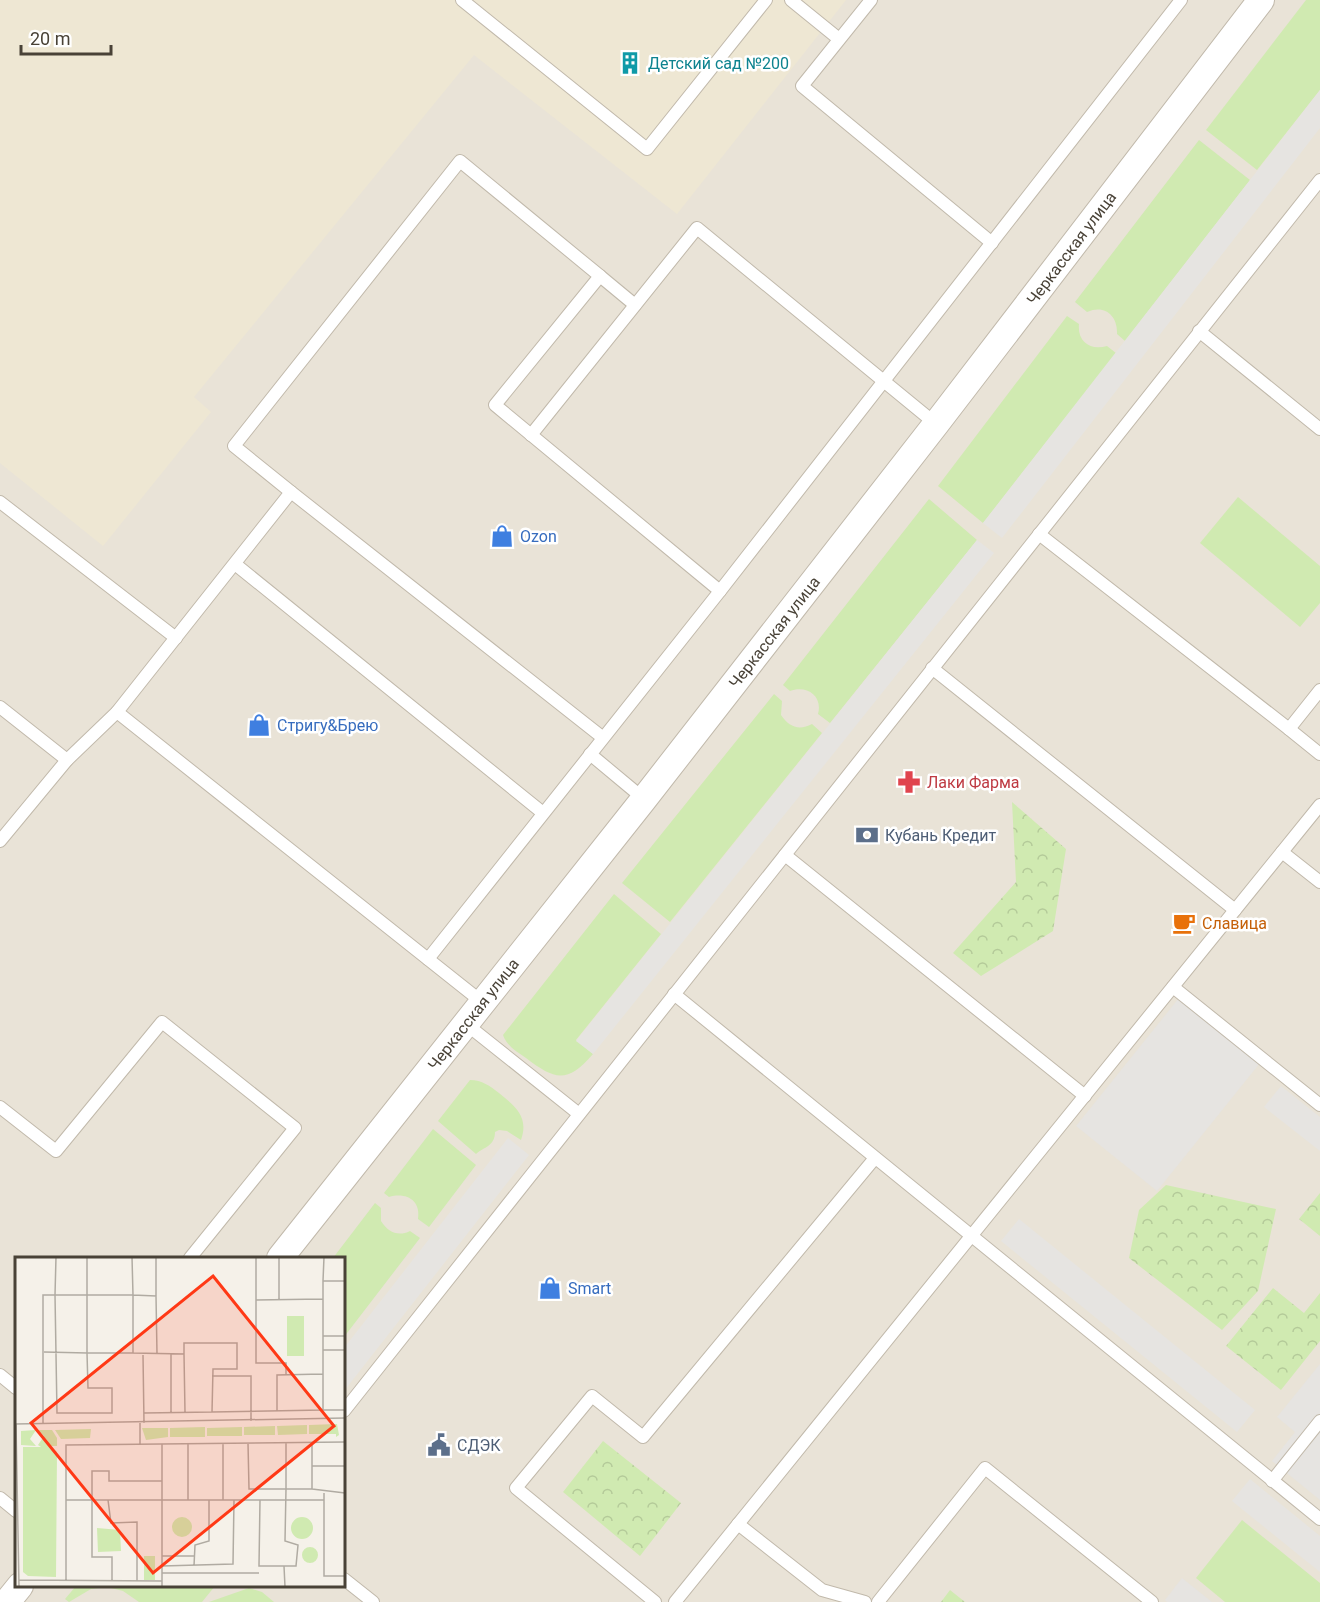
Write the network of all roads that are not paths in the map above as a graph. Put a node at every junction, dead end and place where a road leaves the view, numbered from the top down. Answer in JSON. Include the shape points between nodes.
{"nodes":[{"id":1,"x":462,"y":0,"type":"edge"},
{"id":2,"x":766,"y":0,"type":"edge"},
{"id":3,"x":791,"y":0,"type":"edge"},
{"id":4,"x":871,"y":0,"type":"edge"},
{"id":5,"x":1181,"y":0,"type":"edge"},
{"id":6,"x":1261,"y":0,"type":"edge"},
{"id":7,"x":839,"y":39,"type":"junction"},
{"id":8,"x":1320,"y":180,"type":"edge"},
{"id":9,"x":1316,"y":194,"type":"edge"},
{"id":10,"x":992,"y":243,"type":"junction"},
{"id":11,"x":600,"y":276,"type":"junction"},
{"id":12,"x":635,"y":305,"type":"junction"},
{"id":13,"x":1199,"y":331,"type":"junction"},
{"id":14,"x":884,"y":381,"type":"junction"},
{"id":15,"x":936,"y":424,"type":"junction"},
{"id":16,"x":1320,"y":429,"type":"edge"},
{"id":17,"x":531,"y":435,"type":"junction"},
{"id":18,"x":291,"y":492,"type":"junction"},
{"id":19,"x":0,"y":502,"type":"edge"},
{"id":20,"x":1039,"y":534,"type":"junction"},
{"id":21,"x":235,"y":564,"type":"junction"},
{"id":22,"x":720,"y":591,"type":"junction"},
{"id":23,"x":176,"y":638,"type":"junction"},
{"id":24,"x":932,"y":668,"type":"junction"},
{"id":25,"x":1320,"y":690,"type":"edge"},
{"id":26,"x":0,"y":707,"type":"edge"},
{"id":27,"x":117,"y":712,"type":"junction"},
{"id":28,"x":1289,"y":729,"type":"junction"},
{"id":29,"x":602,"y":737,"type":"junction"},
{"id":30,"x":590,"y":754,"type":"junction"},
{"id":31,"x":1320,"y":754,"type":"edge"},
{"id":32,"x":67,"y":760,"type":"junction"},
{"id":33,"x":644,"y":799,"type":"junction"},
{"id":34,"x":1320,"y":806,"type":"edge"},
{"id":35,"x":543,"y":813,"type":"junction"},
{"id":36,"x":0,"y":841,"type":"edge"},
{"id":37,"x":1282,"y":852,"type":"junction"},
{"id":38,"x":785,"y":855,"type":"junction"},
{"id":39,"x":1320,"y":882,"type":"edge"},
{"id":40,"x":1235,"y":910,"type":"junction"},
{"id":41,"x":428,"y":959,"type":"junction"},
{"id":42,"x":1173,"y":987,"type":"junction"},
{"id":43,"x":674,"y":994,"type":"junction"},
{"id":44,"x":482,"y":1002,"type":"junction"},
{"id":45,"x":466,"y":1024,"type":"junction"},
{"id":46,"x":1084,"y":1096,"type":"junction"},
{"id":47,"x":1320,"y":1105,"type":"edge"},
{"id":48,"x":0,"y":1107,"type":"edge"},
{"id":49,"x":579,"y":1114,"type":"junction"},
{"id":50,"x":875,"y":1158,"type":"junction"},
{"id":51,"x":971,"y":1236,"type":"junction"},
{"id":52,"x":191,"y":1257,"type":"edge"},
{"id":53,"x":281,"y":1257,"type":"edge"},
{"id":54,"x":0,"y":1375,"type":"edge"},
{"id":55,"x":15,"y":1387,"type":"edge"},
{"id":56,"x":345,"y":1410,"type":"edge"},
{"id":57,"x":1320,"y":1421,"type":"edge"},
{"id":58,"x":1272,"y":1480,"type":"junction"},
{"id":59,"x":0,"y":1498,"type":"edge"},
{"id":60,"x":15,"y":1510,"type":"edge"},
{"id":61,"x":1320,"y":1519,"type":"edge"},
{"id":62,"x":738,"y":1524,"type":"junction"},
{"id":63,"x":345,"y":1580,"type":"edge"},
{"id":64,"x":19,"y":1587,"type":"edge"},
{"id":65,"x":7,"y":1602,"type":"edge"},
{"id":66,"x":373,"y":1602,"type":"edge"},
{"id":67,"x":656,"y":1602,"type":"edge"},
{"id":68,"x":675,"y":1602,"type":"edge"},
{"id":69,"x":865,"y":1602,"type":"edge"},
{"id":70,"x":878,"y":1602,"type":"edge"},
{"id":71,"x":1152,"y":1602,"type":"edge"}],
"edges":[{"from":1,"to":2,"type":"lane","via":[[646,149]]},
{"from":3,"to":7,"type":"lane"},
{"from":4,"to":7,"type":"lane"},
{"from":5,"to":10,"type":"lane"},
{"from":6,"to":15,"type":"street","name":"Черкасская улица"},
{"from":7,"to":10,"type":"lane","via":[[802,86]]},
{"from":8,"to":9,"type":"lane"},
{"from":9,"to":13,"type":"lane"},
{"from":10,"to":14,"type":"lane"},
{"from":11,"to":12,"type":"lane"},
{"from":11,"to":17,"type":"lane","via":[[495,405]]},
{"from":11,"to":18,"type":"lane","via":[[460,161],[234,446]]},
{"from":12,"to":14,"type":"lane","via":[[697,228]]},
{"from":12,"to":17,"type":"lane"},
{"from":13,"to":16,"type":"lane"},
{"from":13,"to":20,"type":"lane"},
{"from":14,"to":15,"type":"lane"},
{"from":14,"to":22,"type":"lane"},
{"from":15,"to":33,"type":"street","name":"Черкасская улица"},
{"from":17,"to":22,"type":"lane"},
{"from":18,"to":21,"type":"lane"},
{"from":18,"to":29,"type":"lane"},
{"from":19,"to":23,"type":"lane"},
{"from":20,"to":24,"type":"lane"},
{"from":20,"to":28,"type":"lane"},
{"from":21,"to":23,"type":"lane"},
{"from":21,"to":35,"type":"lane"},
{"from":22,"to":29,"type":"lane"},
{"from":23,"to":27,"type":"lane"},
{"from":24,"to":38,"type":"lane"},
{"from":24,"to":40,"type":"lane"},
{"from":25,"to":28,"type":"lane"},
{"from":26,"to":32,"type":"lane"},
{"from":27,"to":32,"type":"lane"},
{"from":27,"to":41,"type":"lane"},
{"from":28,"to":31,"type":"lane"},
{"from":29,"to":30,"type":"lane"},
{"from":30,"to":33,"type":"lane"},
{"from":30,"to":35,"type":"lane"},
{"from":32,"to":36,"type":"lane"},
{"from":33,"to":44,"type":"street","name":"Черкасская улица"},
{"from":34,"to":37,"type":"lane"},
{"from":35,"to":41,"type":"lane"},
{"from":37,"to":39,"type":"lane"},
{"from":37,"to":40,"type":"lane"},
{"from":38,"to":43,"type":"lane"},
{"from":38,"to":46,"type":"lane"},
{"from":40,"to":42,"type":"lane"},
{"from":41,"to":44,"type":"lane"},
{"from":42,"to":46,"type":"lane"},
{"from":42,"to":47,"type":"lane"},
{"from":43,"to":49,"type":"lane"},
{"from":43,"to":50,"type":"lane"},
{"from":44,"to":45,"type":"street","name":"Черкасская улица"},
{"from":45,"to":49,"type":"lane"},
{"from":45,"to":53,"type":"street","name":"Черкасская улица"},
{"from":46,"to":51,"type":"lane"},
{"from":48,"to":52,"type":"lane","via":[[56,1151],[162,1022],[295,1128]]},
{"from":49,"to":56,"type":"lane"},
{"from":50,"to":51,"type":"lane"},
{"from":50,"to":67,"type":"lane","via":[[643,1437],[592,1396],[516,1488]]},
{"from":51,"to":58,"type":"lane"},
{"from":51,"to":62,"type":"lane"},
{"from":54,"to":55,"type":"lane"},
{"from":57,"to":58,"type":"lane"},
{"from":58,"to":61,"type":"lane"},
{"from":59,"to":60,"type":"lane"},
{"from":62,"to":68,"type":"lane"},
{"from":62,"to":69,"type":"lane","via":[[822,1590]]},
{"from":63,"to":66,"type":"lane"},
{"from":64,"to":65,"type":"street"},
{"from":70,"to":71,"type":"lane","via":[[985,1468]]}]}
